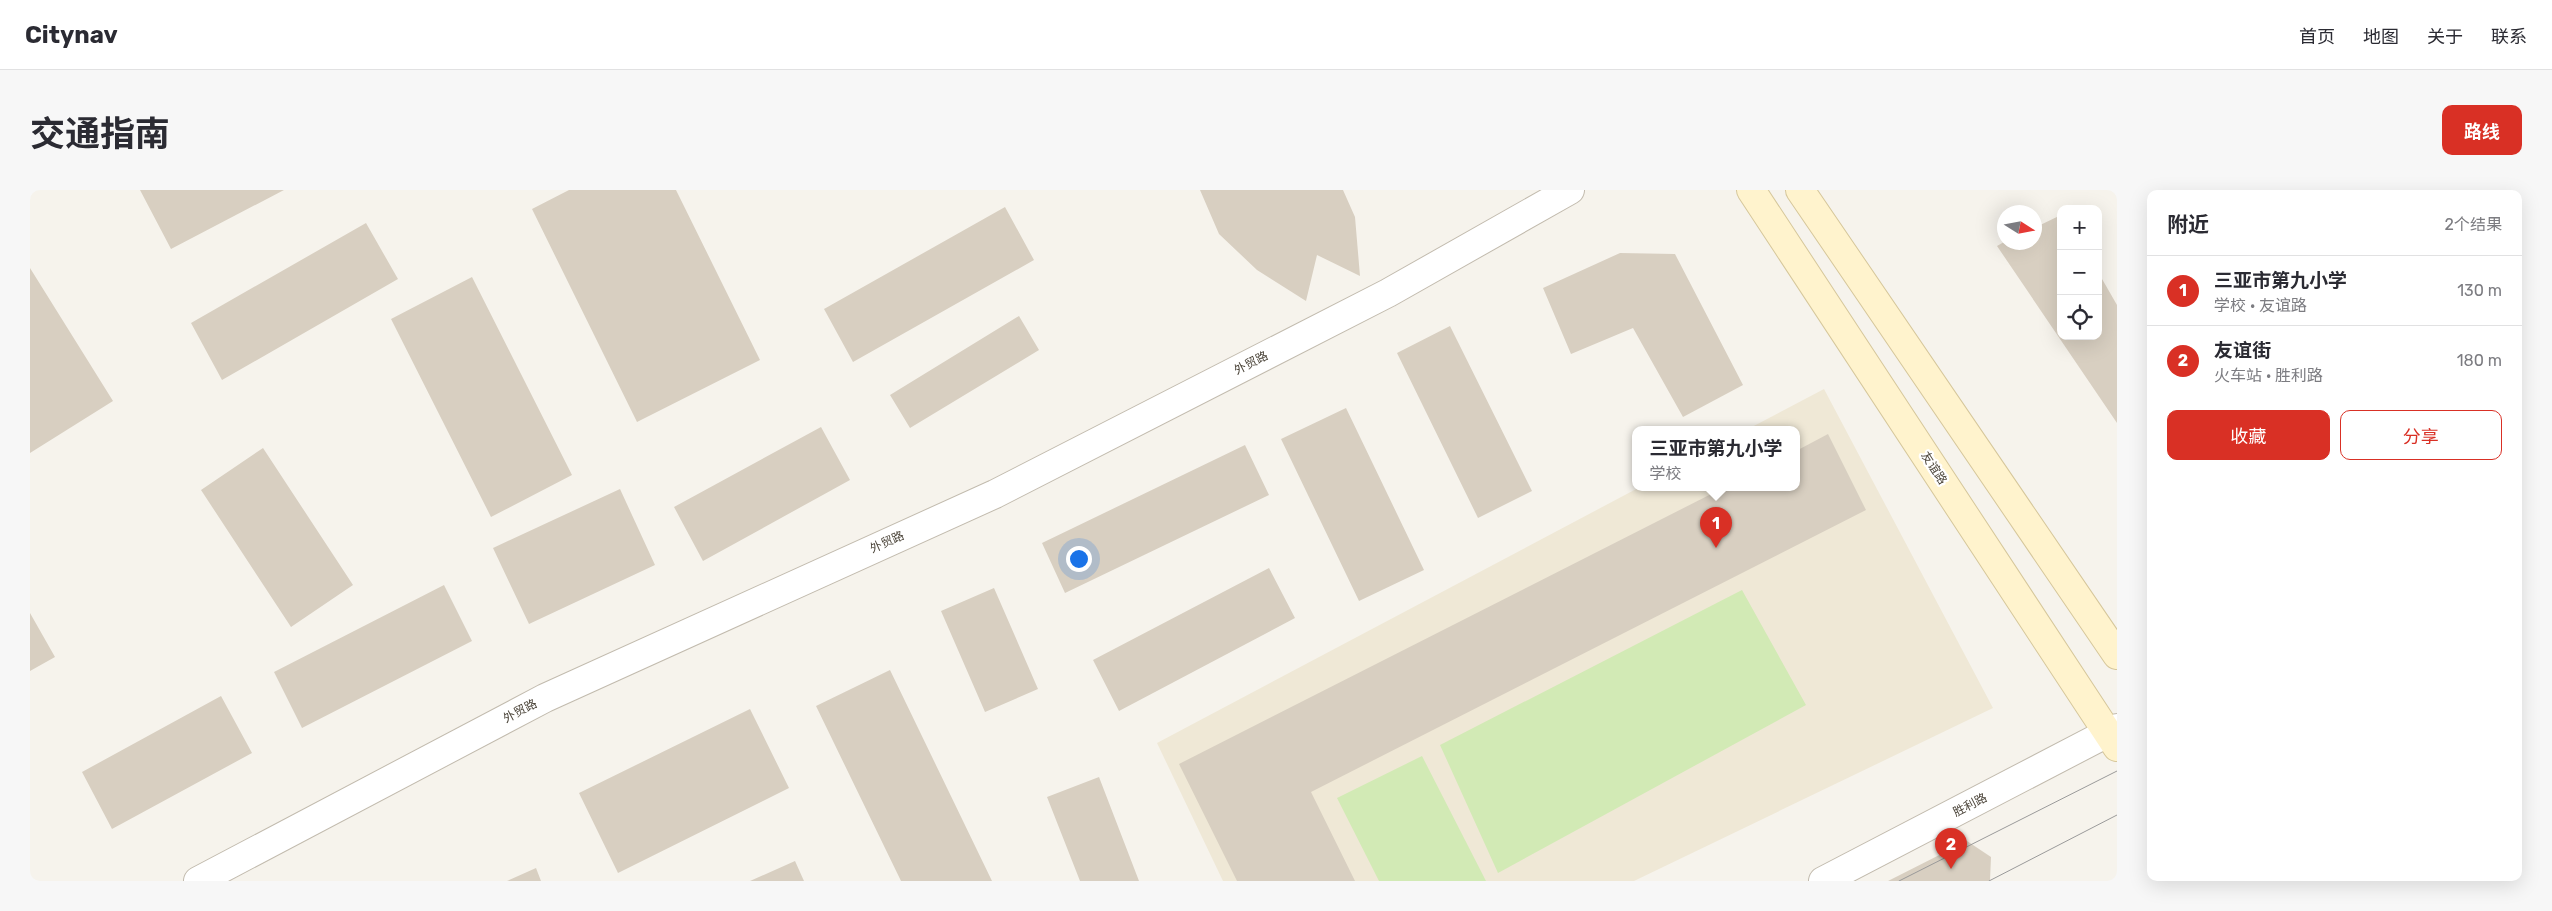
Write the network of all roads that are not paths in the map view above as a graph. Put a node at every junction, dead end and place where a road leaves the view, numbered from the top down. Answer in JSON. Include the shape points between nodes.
{"nodes":[{"id":1,"x":1570,"y":190,"type":"edge"},
{"id":2,"x":1751,"y":190,"type":"edge"},
{"id":3,"x":1800,"y":190,"type":"edge"},
{"id":4,"x":2117,"y":655,"type":"edge"},
{"id":5,"x":2114,"y":736,"type":"edge"},
{"id":6,"x":198,"y":881,"type":"edge"},
{"id":7,"x":1823,"y":881,"type":"edge"}],
"edges":[{"from":1,"to":6,"type":"street","name":"外贸路","via":[[1388,293],[995,494],[545,698]]},
{"from":2,"to":5,"type":"main road","name":"友谊路"},
{"from":3,"to":4,"type":"main road"},
{"from":5,"to":7,"type":"street","name":"胜利路"}]}
